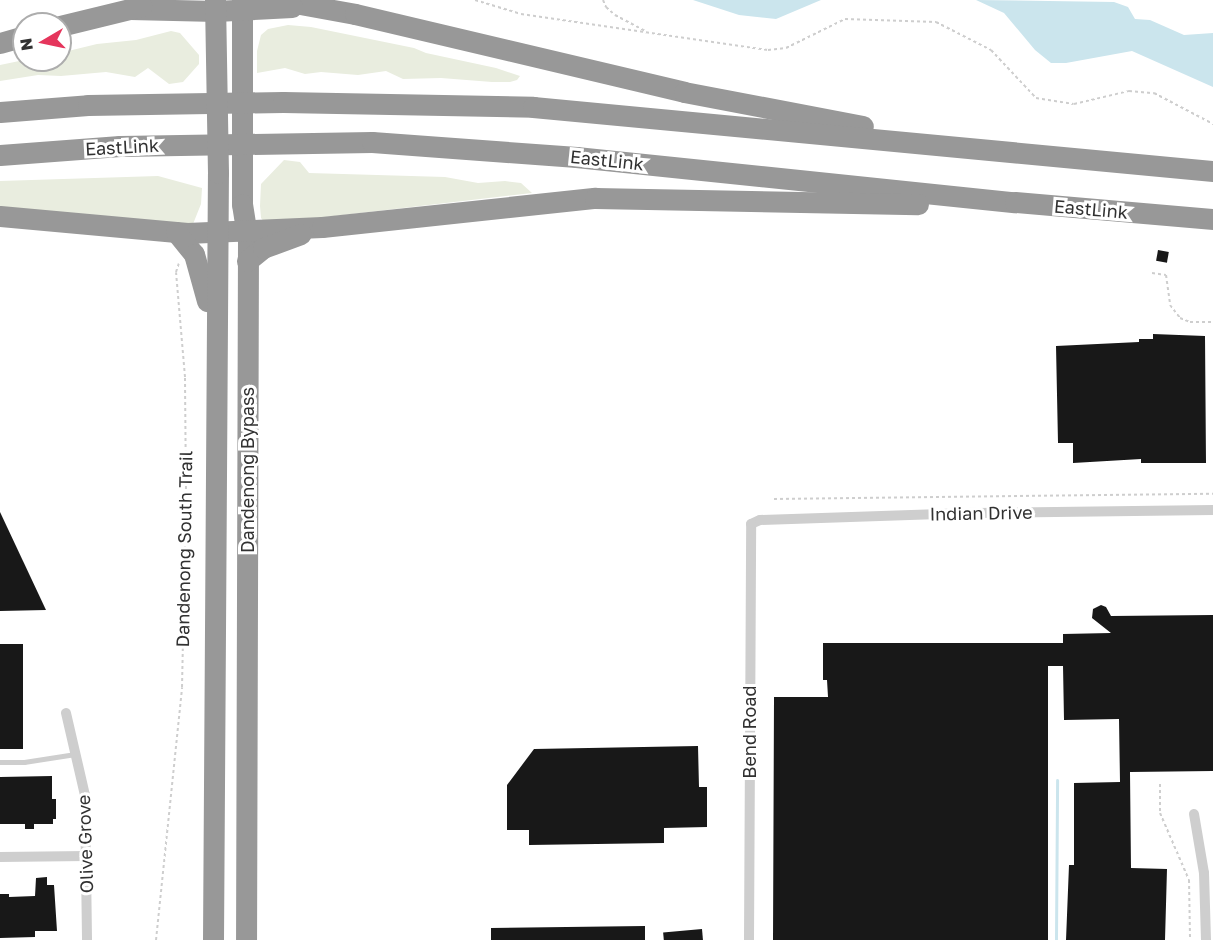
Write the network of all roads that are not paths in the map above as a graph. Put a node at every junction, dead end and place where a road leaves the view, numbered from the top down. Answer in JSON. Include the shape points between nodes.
{"nodes":[{"id":1,"x":166,"y":0,"type":"edge"},
{"id":2,"x":279,"y":0,"type":"edge"},
{"id":3,"x":215,"y":5,"type":"edge"},
{"id":4,"x":242,"y":5,"type":"edge"},
{"id":5,"x":130,"y":9,"type":"junction"},
{"id":6,"x":329,"y":9,"type":"junction"},
{"id":7,"x":72,"y":23,"type":"edge"},
{"id":8,"x":0,"y":112,"type":"edge"},
{"id":9,"x":999,"y":151,"type":"junction"},
{"id":10,"x":0,"y":154,"type":"edge"},
{"id":11,"x":1213,"y":171,"type":"edge"},
{"id":12,"x":1015,"y":202,"type":"junction"},
{"id":13,"x":0,"y":216,"type":"edge"},
{"id":14,"x":1213,"y":220,"type":"edge"},
{"id":15,"x":322,"y":227,"type":"junction"},
{"id":16,"x":246,"y":230,"type":"junction"},
{"id":17,"x":176,"y":232,"type":"junction"},
{"id":18,"x":217,"y":232,"type":"junction"},
{"id":19,"x":247,"y":261,"type":"junction"},
{"id":20,"x":214,"y":419,"type":"junction"},
{"id":21,"x":1213,"y":510,"type":"edge"},
{"id":22,"x":751,"y":524,"type":"joint"},
{"id":23,"x":66,"y":713,"type":"dead end"},
{"id":24,"x":75,"y":754,"type":"junction"},
{"id":25,"x":0,"y":762,"type":"edge"},
{"id":26,"x":1194,"y":814,"type":"dead end"},
{"id":27,"x":87,"y":856,"type":"junction"},
{"id":28,"x":0,"y":857,"type":"edge"},
{"id":29,"x":87,"y":940,"type":"edge"},
{"id":30,"x":213,"y":940,"type":"edge"},
{"id":31,"x":246,"y":940,"type":"edge"},
{"id":32,"x":749,"y":940,"type":"edge"},
{"id":33,"x":1206,"y":940,"type":"edge"}],
"edges":[{"from":1,"to":5,"type":"highway"},
{"from":2,"to":6,"type":"highway"},
{"from":3,"to":4,"type":"highway"},
{"from":3,"to":5,"type":"highway"},
{"from":3,"to":18,"type":"highway","name":"Dandenong Bypass"},
{"from":4,"to":6,"type":"highway"},
{"from":4,"to":16,"type":"highway","name":"Dandenong Bypass","via":[[242,204]]},
{"from":5,"to":7,"type":"highway"},
{"from":6,"to":9,"type":"highway","via":[[684,92]]},
{"from":8,"to":9,"type":"highway","via":[[88,105],[283,102],[533,107]]},
{"from":9,"to":11,"type":"highway"},
{"from":10,"to":12,"type":"highway","name":"EastLink","via":[[120,146],[372,142],[576,157]]},
{"from":12,"to":14,"type":"highway","name":"EastLink"},
{"from":12,"to":15,"type":"highway","via":[[874,204],[594,198]]},
{"from":13,"to":17,"type":"highway"},
{"from":15,"to":16,"type":"highway"},
{"from":15,"to":19,"type":"highway","via":[[263,248]]},
{"from":16,"to":18,"type":"highway"},
{"from":16,"to":19,"type":"highway","name":"Dandenong Bypass"},
{"from":17,"to":18,"type":"highway"},
{"from":17,"to":20,"type":"highway","via":[[194,254],[207,303]]},
{"from":18,"to":20,"type":"highway","name":"Dandenong Bypass"},
{"from":19,"to":31,"type":"highway","name":"Dandenong Bypass"},
{"from":20,"to":30,"type":"highway","name":"Dandenong Bypass"},
{"from":21,"to":22,"type":"street","name":"Indian Drive","via":[[965,513],[760,520]]},
{"from":22,"to":32,"type":"street","name":"Bend Road"},
{"from":23,"to":24,"type":"street","name":"Olive Grove"},
{"from":24,"to":25,"type":"lane"},
{"from":24,"to":27,"type":"street","name":"Olive Grove","via":[[85,795]]},
{"from":26,"to":33,"type":"street","via":[[1204,873]]},
{"from":27,"to":28,"type":"street"},
{"from":27,"to":29,"type":"street","name":"Olive Grove"}]}
